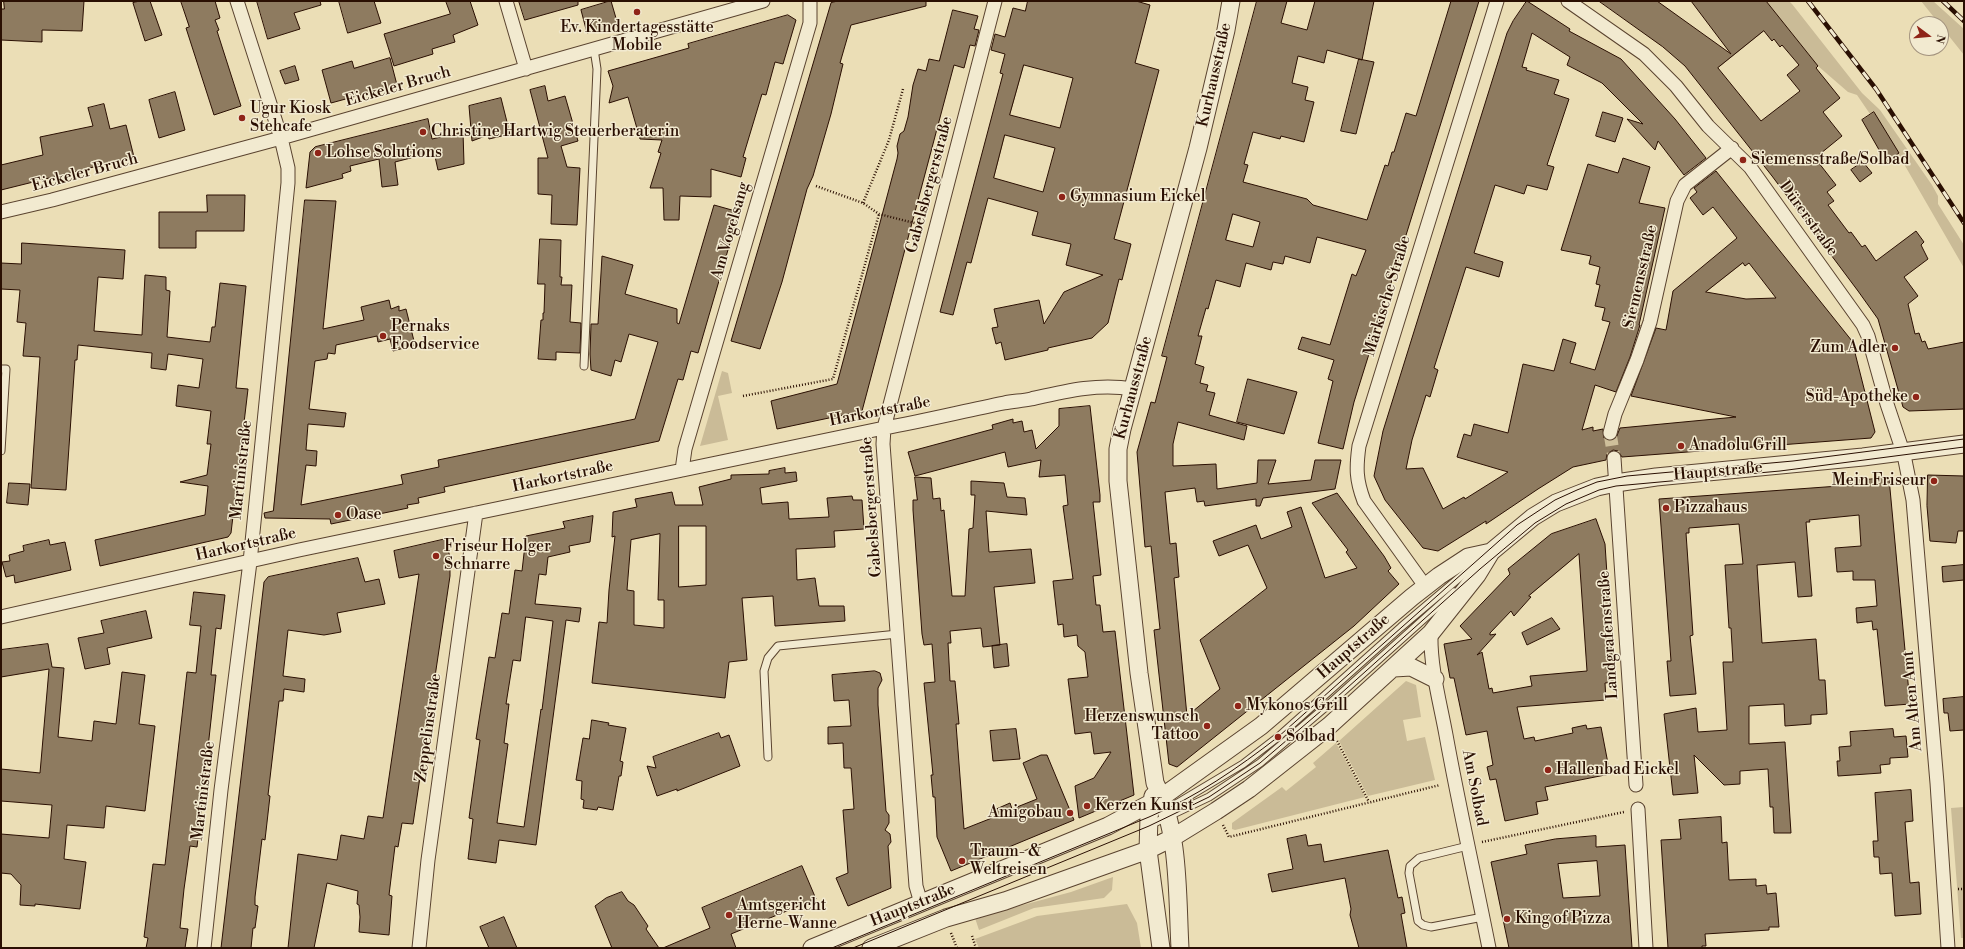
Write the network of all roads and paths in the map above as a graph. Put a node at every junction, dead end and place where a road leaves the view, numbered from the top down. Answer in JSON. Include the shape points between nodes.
{"nodes":[{"id":1,"x":237,"y":1,"type":"edge"},
{"id":2,"x":506,"y":1,"type":"edge"},
{"id":3,"x":763,"y":1,"type":"edge"},
{"id":4,"x":810,"y":1,"type":"edge"},
{"id":5,"x":995,"y":1,"type":"edge"},
{"id":6,"x":1231,"y":1,"type":"edge"},
{"id":7,"x":1497,"y":1,"type":"edge"},
{"id":8,"x":1568,"y":1,"type":"edge"},
{"id":9,"x":594,"y":49,"type":"junction"},
{"id":10,"x":526,"y":69,"type":"junction"},
{"id":11,"x":904,"y":89,"type":"dead end"},
{"id":12,"x":281,"y":138,"type":"junction"},
{"id":13,"x":1732,"y":148,"type":"junction"},
{"id":14,"x":816,"y":186,"type":"dead end"},
{"id":15,"x":863,"y":203,"type":"junction"},
{"id":16,"x":1,"y":212,"type":"edge"},
{"id":17,"x":879,"y":214,"type":"junction"},
{"id":18,"x":936,"y":229,"type":"junction"},
{"id":19,"x":584,"y":366,"type":"dead end"},
{"id":20,"x":1,"y":369,"type":"edge"},
{"id":21,"x":1133,"y":388,"type":"junction"},
{"id":22,"x":743,"y":396,"type":"dead end"},
{"id":23,"x":884,"y":428,"type":"junction"},
{"id":24,"x":1610,"y":433,"type":"tunnel mouth"},
{"id":25,"x":1964,"y":444,"type":"edge"},
{"id":26,"x":1,"y":451,"type":"edge"},
{"id":27,"x":1903,"y":452,"type":"junction"},
{"id":28,"x":1614,"y":458,"type":"tunnel mouth"},
{"id":29,"x":682,"y":470,"type":"junction"},
{"id":30,"x":1616,"y":483,"type":"junction"},
{"id":31,"x":476,"y":513,"type":"junction"},
{"id":32,"x":1491,"y":552,"type":"junction"},
{"id":33,"x":250,"y":562,"type":"junction"},
{"id":34,"x":1426,"y":586,"type":"junction"},
{"id":35,"x":1,"y":617,"type":"edge"},
{"id":36,"x":1431,"y":633,"type":"junction"},
{"id":37,"x":898,"y":634,"type":"junction"},
{"id":38,"x":1394,"y":668,"type":"junction"},
{"id":39,"x":1435,"y":679,"type":"junction"},
{"id":40,"x":1329,"y":726,"type":"junction"},
{"id":41,"x":768,"y":757,"type":"dead end"},
{"id":42,"x":1455,"y":782,"type":"junction"},
{"id":43,"x":1636,"y":785,"type":"dead end"},
{"id":44,"x":1370,"y":802,"type":"junction"},
{"id":45,"x":1157,"y":808,"type":"junction"},
{"id":46,"x":1638,"y":809,"type":"joint"},
{"id":47,"x":1223,"y":825,"type":"dead end"},
{"id":48,"x":1172,"y":838,"type":"junction"},
{"id":49,"x":1468,"y":846,"type":"junction"},
{"id":50,"x":1148,"y":850,"type":"junction"},
{"id":51,"x":921,"y":903,"type":"junction"},
{"id":52,"x":1483,"y":917,"type":"junction"},
{"id":53,"x":948,"y":927,"type":"dead end"},
{"id":54,"x":972,"y":936,"type":"dead end"},
{"id":55,"x":204,"y":948,"type":"edge"},
{"id":56,"x":419,"y":948,"type":"edge"},
{"id":57,"x":812,"y":948,"type":"edge"},
{"id":58,"x":871,"y":948,"type":"edge"},
{"id":59,"x":957,"y":948,"type":"edge"},
{"id":60,"x":976,"y":948,"type":"edge"},
{"id":61,"x":1161,"y":948,"type":"edge"},
{"id":62,"x":1180,"y":948,"type":"edge"},
{"id":63,"x":1490,"y":948,"type":"edge"},
{"id":64,"x":1646,"y":948,"type":"edge"},
{"id":65,"x":1948,"y":948,"type":"edge"}],
"edges":[{"from":1,"to":12,"type":"street","name":"Martinistraße"},
{"from":2,"to":10,"type":"street"},
{"from":3,"to":9,"type":"street","name":"Eickeler Bruch"},
{"from":4,"to":29,"type":"street","name":"Am Vogelsang","via":[[810,23]]},
{"from":5,"to":18,"type":"street","name":"Gabelsbergerstraße"},
{"from":6,"to":21,"type":"street","name":"Kurhausstraße","via":[[1198,148]]},
{"from":7,"to":34,"type":"street","name":"Märkische Straße","via":[[1361,438],[1356,469],[1364,501]]},
{"from":8,"to":13,"type":"street","name":"Dürerstraße","via":[[1644,54],[1676,86],[1708,126]]},
{"from":9,"to":10,"type":"street","name":"Eickeler Bruch"},
{"from":9,"to":19,"type":"lane","via":[[597,69]]},
{"from":10,"to":12,"type":"street","name":"Eickeler Bruch"},
{"from":11,"to":15,"type":"path","via":[[889,140]]},
{"from":12,"to":16,"type":"street","name":"Eickeler Bruch"},
{"from":12,"to":33,"type":"street","name":"Martinistraße","via":[[288,168],[288,184]]},
{"from":13,"to":24,"type":"street","name":"Siemensstraße","via":[[1685,185],[1677,201],[1650,322]]},
{"from":13,"to":27,"type":"street","name":"Dürerstraße","via":[[1750,167],[1863,325]]},
{"from":14,"to":15,"type":"path"},
{"from":15,"to":17,"type":"path"},
{"from":17,"to":18,"type":"path"},
{"from":17,"to":22,"type":"path","via":[[833,379]]},
{"from":18,"to":23,"type":"street","name":"Gabelsbergerstraße"},
{"from":20,"to":26,"type":"lane","via":[[6,369]]},
{"from":21,"to":23,"type":"street","name":"Harkortstraße","via":[[1093,387],[1057,392],[924,422]]},
{"from":21,"to":45,"type":"street","name":"Kurhausstraße","via":[[1118,449],[1118,481],[1137,658]]},
{"from":23,"to":29,"type":"street","name":"Harkortstraße"},
{"from":23,"to":37,"type":"street","name":"Gabelsbergerstraße","via":[[883,444]]},
{"from":25,"to":27,"type":"street","name":"Hauptstraße"},
{"from":27,"to":30,"type":"street","name":"Hauptstraße"},
{"from":27,"to":65,"type":"street","name":"Am Alten Amt","via":[[1913,500]]},
{"from":28,"to":30,"type":"street"},
{"from":29,"to":31,"type":"street","name":"Harkortstraße"},
{"from":30,"to":32,"type":"street","name":"Hauptstraße","via":[[1556,503],[1533,517]]},
{"from":30,"to":43,"type":"street","name":"Landgrafenstraße"},
{"from":31,"to":33,"type":"street","name":"Harkortstraße"},
{"from":31,"to":56,"type":"street","name":"Zeppelinstraße","via":[[428,860]]},
{"from":32,"to":34,"type":"street","name":"Hauptstraße","via":[[1468,557]]},
{"from":32,"to":36,"type":"street","name":"Hauptstraße"},
{"from":32,"to":45,"type":"lane","via":[[1446,588],[1278,737],[1242,764]]},
{"from":33,"to":35,"type":"street","name":"Harkortstraße"},
{"from":33,"to":55,"type":"street","name":"Martinistraße"},
{"from":34,"to":45,"type":"street","name":"Hauptstraße","via":[[1261,726]]},
{"from":36,"to":38,"type":"street","name":"Hauptstraße"},
{"from":36,"to":39,"type":"street","name":"Am Solbad"},
{"from":37,"to":41,"type":"lane","via":[[778,646],[768,658],[764,671]]},
{"from":37,"to":51,"type":"street","name":"Gabelsbergerstraße","via":[[916,886]]},
{"from":38,"to":39,"type":"street","via":[[1411,667]]},
{"from":38,"to":40,"type":"street","name":"Hauptstraße"},
{"from":39,"to":42,"type":"street","name":"Am Solbad"},
{"from":40,"to":44,"type":"path"},
{"from":40,"to":48,"type":"street","name":"Hauptstraße","via":[[1249,789]]},
{"from":42,"to":44,"type":"path"},
{"from":42,"to":49,"type":"street","name":"Am Solbad"},
{"from":44,"to":47,"type":"path","via":[[1229,837]]},
{"from":45,"to":48,"type":"street","name":"Kurhausstraße"},
{"from":45,"to":50,"type":"street","name":"Kurhausstraße"},
{"from":45,"to":51,"type":"street","name":"Hauptstraße"},
{"from":46,"to":49,"type":"path"},
{"from":46,"to":64,"type":"street"},
{"from":48,"to":50,"type":"street","name":"Hauptstraße"},
{"from":48,"to":62,"type":"street","name":"Kurhausstraße"},
{"from":49,"to":52,"type":"street","name":"Am Solbad"},
{"from":49,"to":52,"type":"lane","via":[[1414,861],[1409,873],[1418,920],[1423,925],[1432,927]]},
{"from":50,"to":58,"type":"street","name":"Hauptstraße","via":[[1004,901],[946,918]]},
{"from":50,"to":61,"type":"street","name":"Kurhausstraße"},
{"from":51,"to":57,"type":"street","name":"Hauptstraße"},
{"from":52,"to":63,"type":"street","name":"Am Solbad"},
{"from":53,"to":59,"type":"path"},
{"from":54,"to":60,"type":"path"}]}
